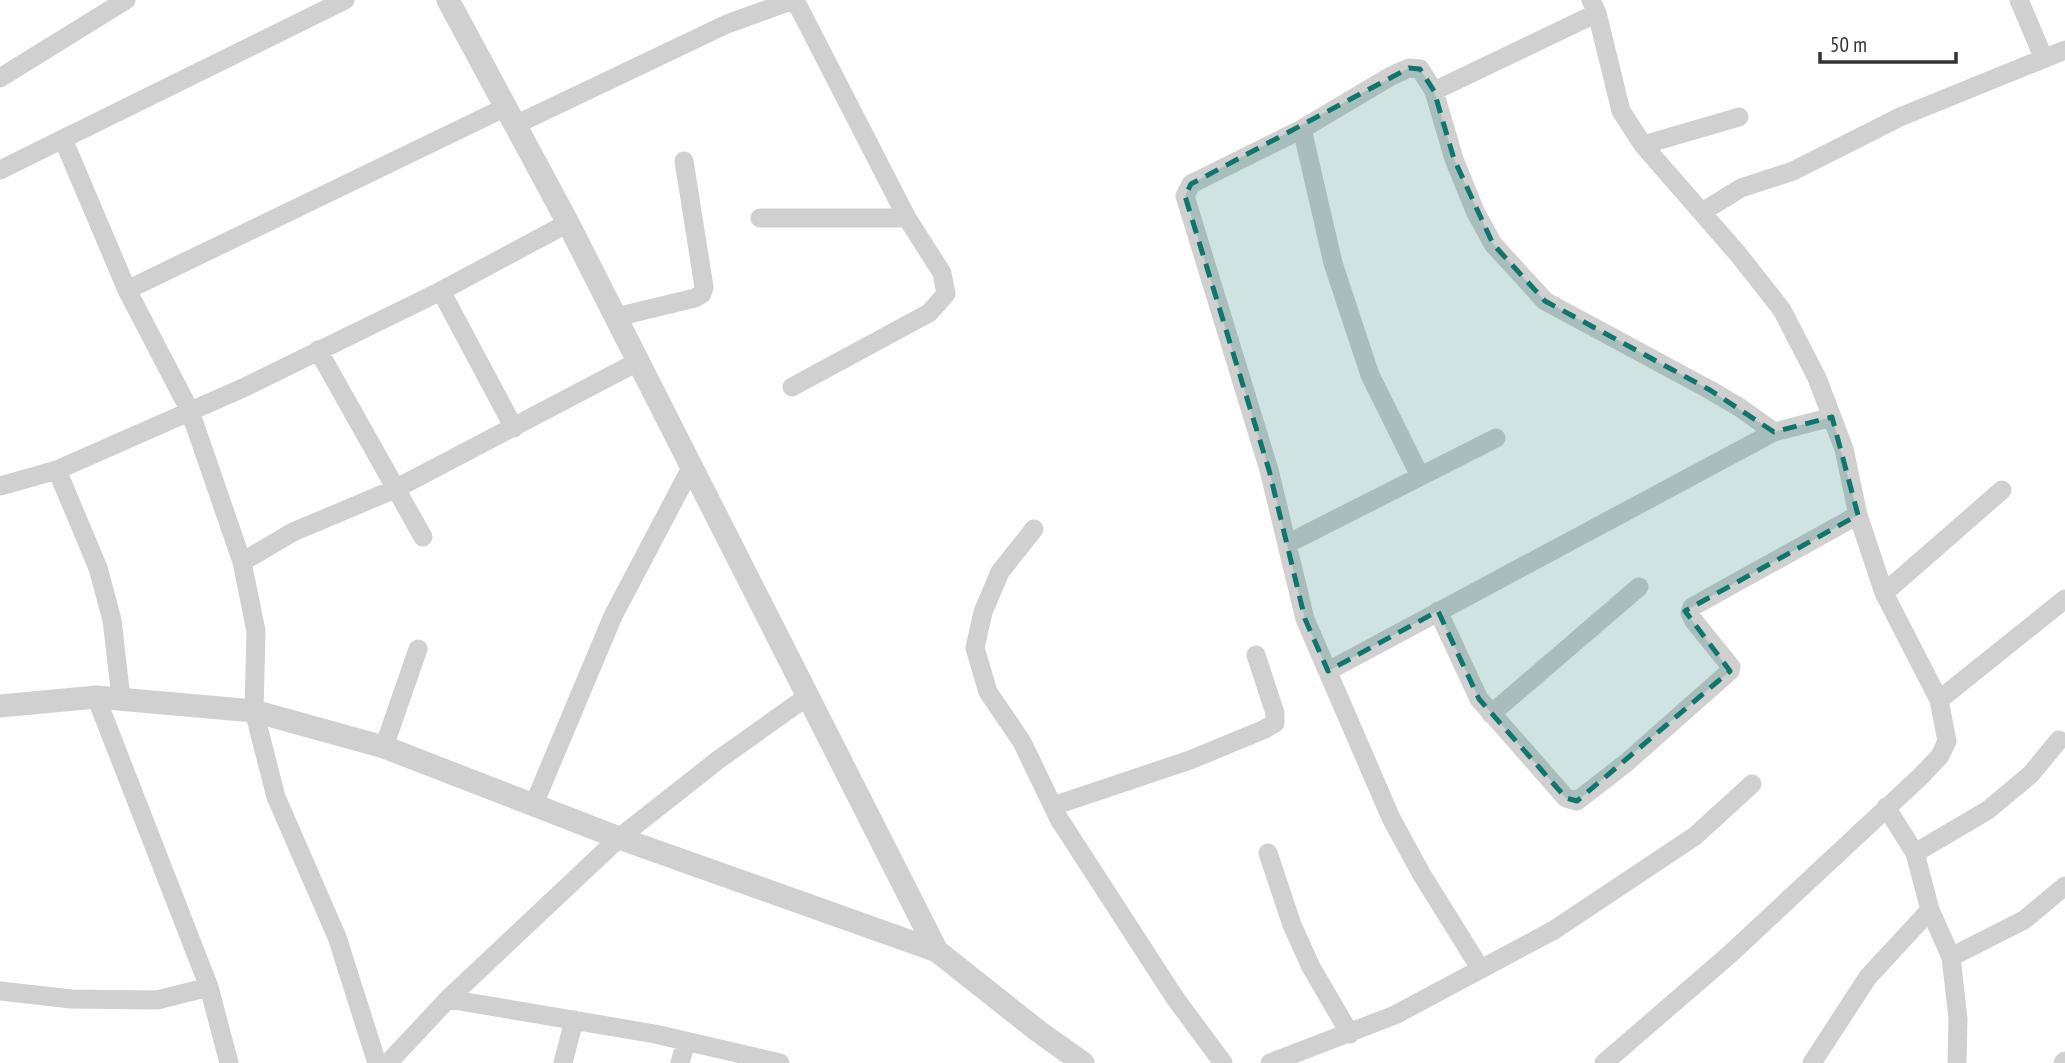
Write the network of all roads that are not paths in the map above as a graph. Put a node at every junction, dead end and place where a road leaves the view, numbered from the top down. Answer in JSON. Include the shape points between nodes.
{"nodes":[{"id":1,"x":126,"y":0,"type":"edge"},
{"id":2,"x":345,"y":0,"type":"edge"},
{"id":3,"x":448,"y":0,"type":"edge"},
{"id":4,"x":794,"y":0,"type":"edge"},
{"id":5,"x":2019,"y":0,"type":"edge"},
{"id":6,"x":1594,"y":7,"type":"edge"},
{"id":7,"x":2065,"y":50,"type":"edge"},
{"id":8,"x":2044,"y":59,"type":"junction"},
{"id":9,"x":0,"y":78,"type":"edge"},
{"id":10,"x":1434,"y":91,"type":"junction"},
{"id":11,"x":510,"y":116,"type":"junction"},
{"id":12,"x":1739,"y":117,"type":"dead end"},
{"id":13,"x":1302,"y":128,"type":"junction"},
{"id":14,"x":63,"y":139,"type":"junction"},
{"id":15,"x":1643,"y":145,"type":"junction"},
{"id":16,"x":684,"y":161,"type":"dead end"},
{"id":17,"x":0,"y":170,"type":"edge"},
{"id":18,"x":1702,"y":212,"type":"junction"},
{"id":19,"x":760,"y":218,"type":"dead end"},
{"id":20,"x":907,"y":218,"type":"junction"},
{"id":21,"x":568,"y":223,"type":"junction"},
{"id":22,"x":127,"y":290,"type":"junction"},
{"id":23,"x":441,"y":291,"type":"junction"},
{"id":24,"x":617,"y":317,"type":"junction"},
{"id":25,"x":318,"y":350,"type":"junction"},
{"id":26,"x":639,"y":361,"type":"junction"},
{"id":27,"x":792,"y":387,"type":"dead end"},
{"id":28,"x":190,"y":411,"type":"junction"},
{"id":29,"x":1832,"y":417,"type":"junction"},
{"id":30,"x":514,"y":428,"type":"junction"},
{"id":31,"x":1774,"y":432,"type":"junction"},
{"id":32,"x":1496,"y":438,"type":"dead end"},
{"id":33,"x":692,"y":466,"type":"junction"},
{"id":34,"x":57,"y":470,"type":"junction"},
{"id":35,"x":1420,"y":476,"type":"junction"},
{"id":36,"x":0,"y":486,"type":"edge"},
{"id":37,"x":395,"y":489,"type":"junction"},
{"id":38,"x":2002,"y":490,"type":"dead end"},
{"id":39,"x":1858,"y":514,"type":"junction"},
{"id":40,"x":1034,"y":529,"type":"dead end"},
{"id":41,"x":423,"y":537,"type":"dead end"},
{"id":42,"x":1287,"y":544,"type":"junction"},
{"id":43,"x":242,"y":562,"type":"junction"},
{"id":44,"x":1639,"y":587,"type":"dead end"},
{"id":45,"x":1884,"y":593,"type":"junction"},
{"id":46,"x":2065,"y":599,"type":"edge"},
{"id":47,"x":1438,"y":611,"type":"junction"},
{"id":48,"x":418,"y":649,"type":"dead end"},
{"id":49,"x":1256,"y":655,"type":"dead end"},
{"id":50,"x":1328,"y":671,"type":"junction"},
{"id":51,"x":808,"y":696,"type":"junction"},
{"id":52,"x":96,"y":697,"type":"junction"},
{"id":53,"x":121,"y":698,"type":"junction"},
{"id":54,"x":1939,"y":700,"type":"junction"},
{"id":55,"x":0,"y":706,"type":"edge"},
{"id":56,"x":254,"y":710,"type":"junction"},
{"id":57,"x":1491,"y":713,"type":"junction"},
{"id":58,"x":2059,"y":740,"type":"dead end"},
{"id":59,"x":384,"y":747,"type":"junction"},
{"id":60,"x":1752,"y":783,"type":"dead end"},
{"id":61,"x":534,"y":804,"type":"junction"},
{"id":62,"x":1053,"y":806,"type":"junction"},
{"id":63,"x":1886,"y":807,"type":"junction"},
{"id":64,"x":620,"y":838,"type":"junction"},
{"id":65,"x":1268,"y":853,"type":"dead end"},
{"id":66,"x":1915,"y":853,"type":"junction"},
{"id":67,"x":2065,"y":886,"type":"edge"},
{"id":68,"x":1930,"y":910,"type":"junction"},
{"id":69,"x":937,"y":951,"type":"junction"},
{"id":70,"x":1951,"y":957,"type":"junction"},
{"id":71,"x":1480,"y":968,"type":"junction"},
{"id":72,"x":209,"y":987,"type":"junction"},
{"id":73,"x":0,"y":990,"type":"edge"},
{"id":74,"x":448,"y":999,"type":"junction"},
{"id":75,"x":574,"y":1020,"type":"junction"},
{"id":76,"x":1350,"y":1034,"type":"junction"},
{"id":77,"x":686,"y":1041,"type":"junction"},
{"id":78,"x":229,"y":1063,"type":"edge"},
{"id":79,"x":377,"y":1063,"type":"edge"},
{"id":80,"x":388,"y":1063,"type":"edge"},
{"id":81,"x":563,"y":1063,"type":"edge"},
{"id":82,"x":680,"y":1063,"type":"edge"},
{"id":83,"x":780,"y":1063,"type":"edge"},
{"id":84,"x":1083,"y":1063,"type":"edge"},
{"id":85,"x":1223,"y":1063,"type":"edge"},
{"id":86,"x":1270,"y":1063,"type":"edge"},
{"id":87,"x":1604,"y":1063,"type":"edge"},
{"id":88,"x":1812,"y":1063,"type":"edge"},
{"id":89,"x":1957,"y":1063,"type":"edge"}],
"edges":[{"from":1,"to":9,"type":"street"},
{"from":2,"to":14,"type":"street"},
{"from":3,"to":11,"type":"street"},
{"from":4,"to":11,"type":"street"},
{"from":4,"to":20,"type":"street"},
{"from":5,"to":8,"type":"street"},
{"from":6,"to":10,"type":"street"},
{"from":6,"to":15,"type":"street","via":[[1621,111]]},
{"from":7,"to":8,"type":"street"},
{"from":8,"to":18,"type":"street","via":[[1900,117],[1793,171],[1741,188]]},
{"from":10,"to":13,"type":"street","via":[[1420,69],[1409,68]]},
{"from":10,"to":31,"type":"street","via":[[1475,211],[1493,244],[1545,301],[1710,390]]},
{"from":11,"to":21,"type":"street"},
{"from":11,"to":22,"type":"street"},
{"from":12,"to":15,"type":"street"},
{"from":13,"to":35,"type":"street","via":[[1333,263],[1370,375]]},
{"from":13,"to":42,"type":"street","via":[[1191,184],[1185,196],[1269,470]]},
{"from":14,"to":17,"type":"street"},
{"from":14,"to":22,"type":"street"},
{"from":15,"to":18,"type":"street"},
{"from":16,"to":24,"type":"street","via":[[702,295]]},
{"from":18,"to":29,"type":"street","via":[[1782,310]]},
{"from":19,"to":20,"type":"street"},
{"from":20,"to":27,"type":"street","via":[[942,273],[946,294],[929,313]]},
{"from":21,"to":23,"type":"street"},
{"from":21,"to":24,"type":"street"},
{"from":22,"to":28,"type":"street"},
{"from":23,"to":25,"type":"street"},
{"from":23,"to":30,"type":"street"},
{"from":24,"to":26,"type":"street"},
{"from":25,"to":28,"type":"street"},
{"from":25,"to":37,"type":"street"},
{"from":26,"to":30,"type":"street"},
{"from":26,"to":33,"type":"street"},
{"from":28,"to":34,"type":"street"},
{"from":28,"to":43,"type":"street"},
{"from":29,"to":31,"type":"street"},
{"from":29,"to":39,"type":"street"},
{"from":30,"to":37,"type":"street"},
{"from":31,"to":47,"type":"street"},
{"from":32,"to":35,"type":"street"},
{"from":33,"to":51,"type":"street"},
{"from":33,"to":61,"type":"street","via":[[613,616]]},
{"from":34,"to":36,"type":"street"},
{"from":34,"to":53,"type":"street","via":[[98,568],[112,620]]},
{"from":35,"to":42,"type":"street"},
{"from":37,"to":41,"type":"street"},
{"from":37,"to":43,"type":"street","via":[[293,532]]},
{"from":38,"to":45,"type":"street"},
{"from":39,"to":45,"type":"street"},
{"from":39,"to":57,"type":"street","via":[[1692,607],[1693,621],[1730,671],[1577,801],[1566,799]]},
{"from":40,"to":62,"type":"street","via":[[1000,572],[983,612],[975,648],[988,692],[1022,742]]},
{"from":42,"to":50,"type":"street","via":[[1305,619]]},
{"from":43,"to":56,"type":"street","via":[[256,631]]},
{"from":44,"to":57,"type":"street"},
{"from":45,"to":54,"type":"street"},
{"from":46,"to":54,"type":"street"},
{"from":47,"to":50,"type":"street"},
{"from":47,"to":57,"type":"street","via":[[1479,699]]},
{"from":48,"to":59,"type":"street"},
{"from":49,"to":62,"type":"street","via":[[1275,723],[1190,760]]},
{"from":50,"to":71,"type":"street","via":[[1391,817]]},
{"from":51,"to":64,"type":"street"},
{"from":51,"to":69,"type":"street"},
{"from":52,"to":53,"type":"street"},
{"from":52,"to":55,"type":"street"},
{"from":52,"to":72,"type":"street"},
{"from":53,"to":56,"type":"street"},
{"from":54,"to":63,"type":"street","via":[[1947,741],[1940,756]]},
{"from":56,"to":59,"type":"street"},
{"from":56,"to":79,"type":"street","via":[[276,797],[337,936]]},
{"from":58,"to":66,"type":"street","via":[[2031,774],[1988,810]]},
{"from":59,"to":61,"type":"street"},
{"from":60,"to":71,"type":"street","via":[[1695,836],[1630,881],[1554,930]]},
{"from":61,"to":64,"type":"street"},
{"from":62,"to":85,"type":"street","via":[[1175,998]]},
{"from":63,"to":66,"type":"street"},
{"from":63,"to":87,"type":"street","via":[[1737,947]]},
{"from":64,"to":69,"type":"street"},
{"from":64,"to":74,"type":"street"},
{"from":65,"to":76,"type":"street","via":[[1311,967]]},
{"from":66,"to":68,"type":"street"},
{"from":67,"to":70,"type":"street","via":[[2024,920]]},
{"from":68,"to":70,"type":"street"},
{"from":68,"to":88,"type":"street","via":[[1868,977]]},
{"from":69,"to":84,"type":"street"},
{"from":70,"to":89,"type":"street"},
{"from":71,"to":76,"type":"street"},
{"from":72,"to":73,"type":"street","via":[[157,1000],[71,999]]},
{"from":72,"to":78,"type":"street"},
{"from":74,"to":75,"type":"street"},
{"from":74,"to":80,"type":"street"},
{"from":75,"to":77,"type":"street"},
{"from":75,"to":81,"type":"street"},
{"from":76,"to":86,"type":"street"},
{"from":77,"to":82,"type":"street"},
{"from":77,"to":83,"type":"street"}]}
